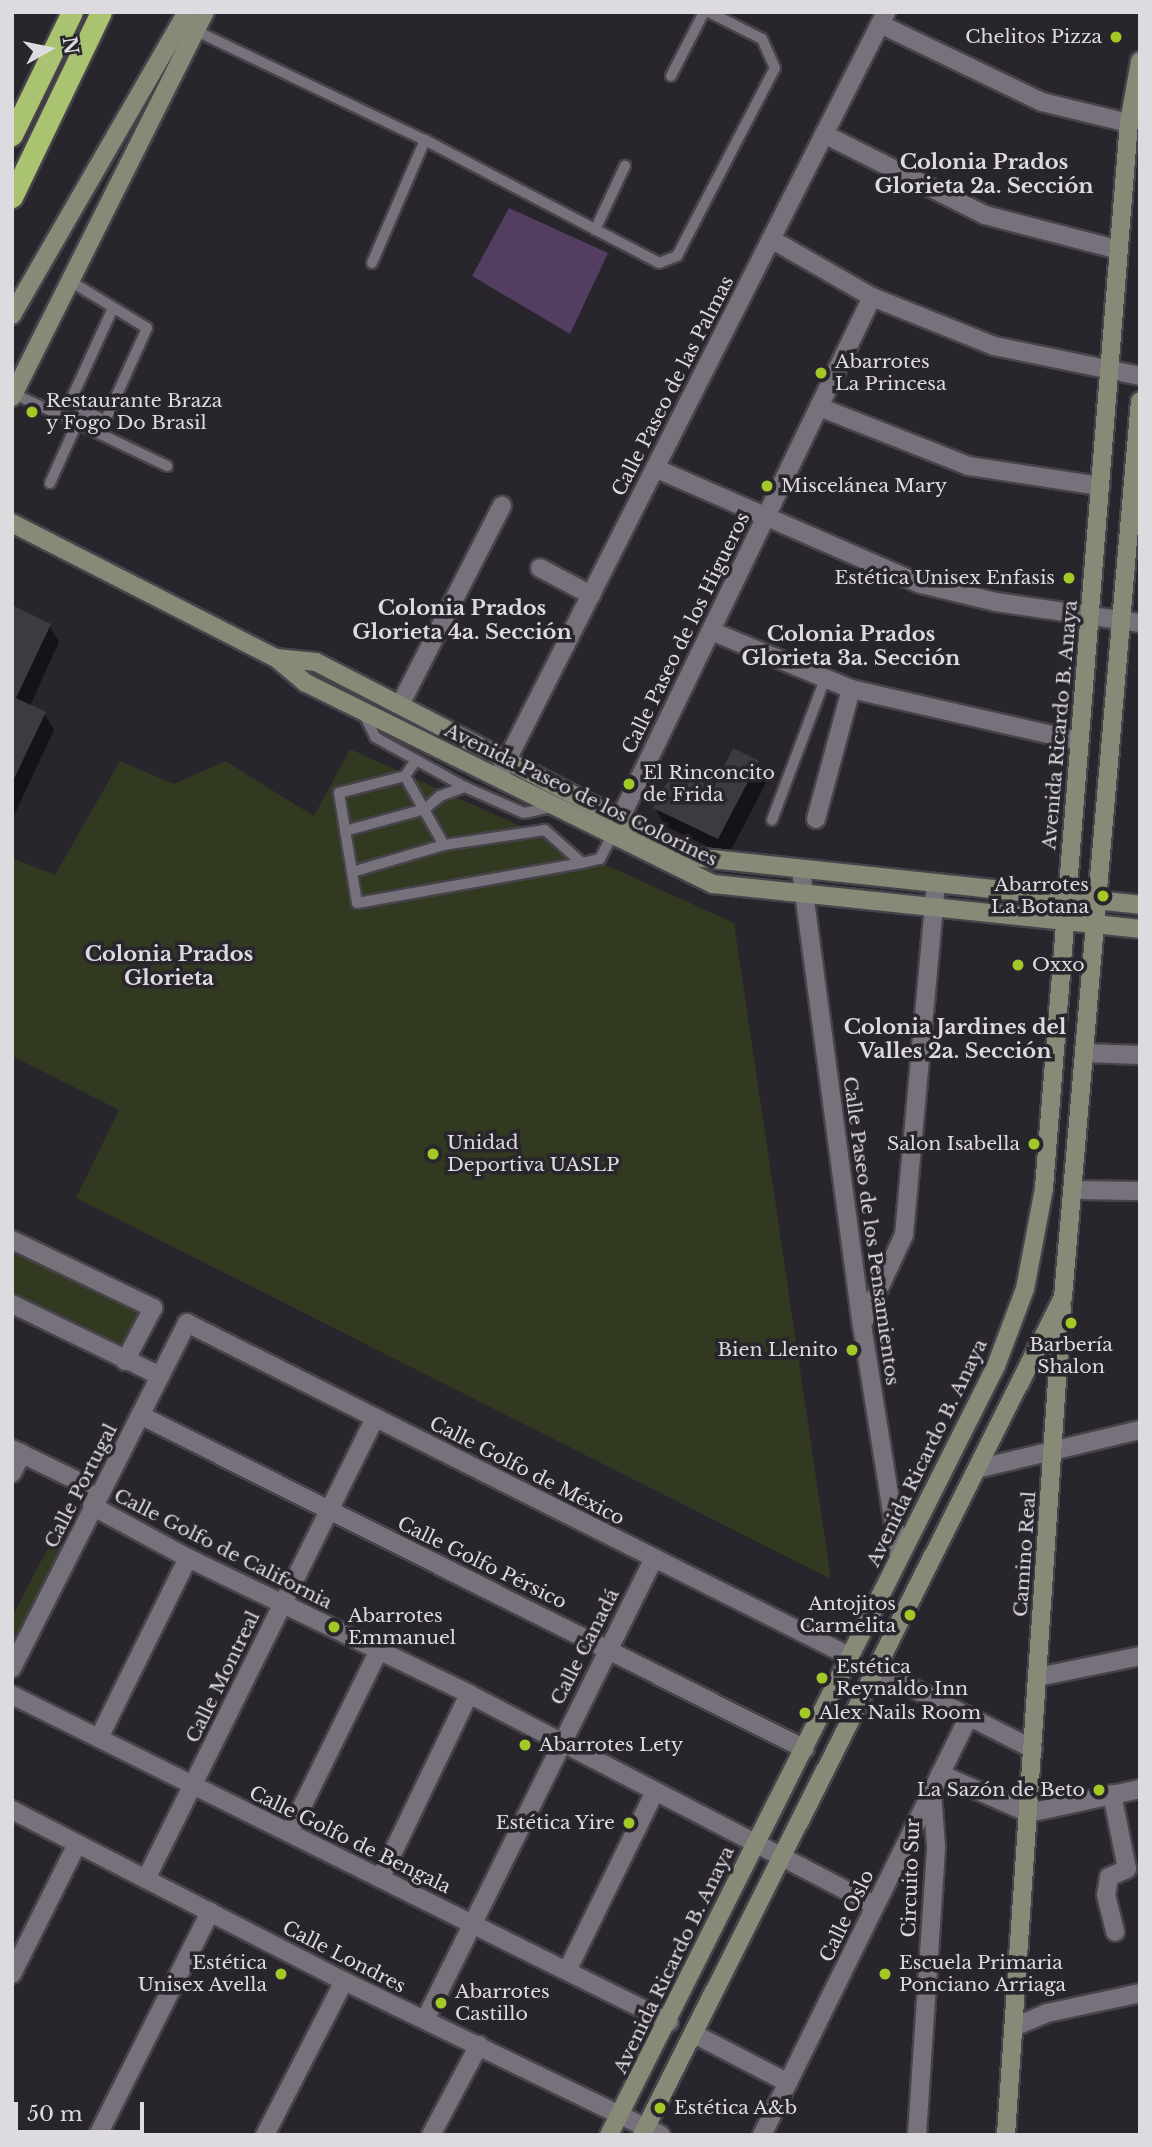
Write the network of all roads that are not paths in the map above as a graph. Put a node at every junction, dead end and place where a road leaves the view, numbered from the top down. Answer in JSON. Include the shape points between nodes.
{"nodes":[{"id":1,"x":72,"y":12,"type":"edge"},
{"id":2,"x":101,"y":12,"type":"edge"},
{"id":3,"x":116,"y":12,"type":"edge"},
{"id":4,"x":187,"y":12,"type":"edge"},
{"id":5,"x":205,"y":12,"type":"edge"},
{"id":6,"x":706,"y":12,"type":"edge"},
{"id":7,"x":883,"y":18,"type":"edge"},
{"id":8,"x":196,"y":32,"type":"junction"},
{"id":9,"x":1140,"y":61,"type":"edge"},
{"id":10,"x":73,"y":71,"type":"junction"},
{"id":11,"x":671,"y":76,"type":"dead end"},
{"id":12,"x":1129,"y":123,"type":"junction"},
{"id":13,"x":824,"y":134,"type":"junction"},
{"id":14,"x":12,"y":135,"type":"edge"},
{"id":15,"x":425,"y":140,"type":"junction"},
{"id":16,"x":625,"y":166,"type":"dead end"},
{"id":17,"x":12,"y":197,"type":"edge"},
{"id":18,"x":595,"y":230,"type":"junction"},
{"id":19,"x":771,"y":239,"type":"junction"},
{"id":20,"x":1119,"y":250,"type":"junction"},
{"id":21,"x":372,"y":263,"type":"dead end"},
{"id":22,"x":70,"y":281,"type":"junction"},
{"id":23,"x":872,"y":297,"type":"junction"},
{"id":24,"x":113,"y":308,"type":"junction"},
{"id":25,"x":12,"y":315,"type":"edge"},
{"id":26,"x":1109,"y":373,"type":"junction"},
{"id":27,"x":1140,"y":376,"type":"edge"},
{"id":28,"x":13,"y":396,"type":"edge"},
{"id":29,"x":1140,"y":401,"type":"edge"},
{"id":30,"x":819,"y":407,"type":"junction"},
{"id":31,"x":84,"y":410,"type":"junction"},
{"id":32,"x":77,"y":423,"type":"junction"},
{"id":33,"x":167,"y":466,"type":"dead end"},
{"id":34,"x":655,"y":468,"type":"junction"},
{"id":35,"x":50,"y":483,"type":"dead end"},
{"id":36,"x":1137,"y":483,"type":"edge"},
{"id":37,"x":1100,"y":486,"type":"junction"},
{"id":38,"x":502,"y":506,"type":"dead end"},
{"id":39,"x":765,"y":519,"type":"junction"},
{"id":40,"x":12,"y":523,"type":"edge"},
{"id":41,"x":540,"y":568,"type":"dead end"},
{"id":42,"x":591,"y":595,"type":"junction"},
{"id":43,"x":1090,"y":616,"type":"junction"},
{"id":44,"x":1131,"y":622,"type":"edge"},
{"id":45,"x":711,"y":631,"type":"junction"},
{"id":46,"x":276,"y":658,"type":"junction"},
{"id":47,"x":316,"y":662,"type":"junction"},
{"id":48,"x":344,"y":676,"type":"junction"},
{"id":49,"x":825,"y":679,"type":"junction"},
{"id":50,"x":306,"y":683,"type":"junction"},
{"id":51,"x":851,"y":690,"type":"junction"},
{"id":52,"x":334,"y":695,"type":"junction"},
{"id":53,"x":400,"y":705,"type":"junction"},
{"id":54,"x":361,"y":709,"type":"junction"},
{"id":55,"x":1079,"y":741,"type":"junction"},
{"id":56,"x":508,"y":759,"type":"junction"},
{"id":57,"x":416,"y":760,"type":"junction"},
{"id":58,"x":405,"y":776,"type":"junction"},
{"id":59,"x":498,"y":778,"type":"junction"},
{"id":60,"x":465,"y":787,"type":"junction"},
{"id":61,"x":552,"y":807,"type":"junction"},
{"id":62,"x":425,"y":809,"type":"junction"},
{"id":63,"x":816,"y":818,"type":"dead end"},
{"id":64,"x":620,"y":819,"type":"junction"},
{"id":65,"x":772,"y":820,"type":"dead end"},
{"id":66,"x":345,"y":831,"type":"junction"},
{"id":67,"x":611,"y":837,"type":"junction"},
{"id":68,"x":444,"y":845,"type":"junction"},
{"id":69,"x":582,"y":863,"type":"junction"},
{"id":70,"x":801,"y":870,"type":"junction"},
{"id":71,"x":352,"y":872,"type":"junction"},
{"id":72,"x":936,"y":885,"type":"junction"},
{"id":73,"x":1067,"y":895,"type":"junction"},
{"id":74,"x":804,"y":896,"type":"junction"},
{"id":75,"x":1095,"y":900,"type":"junction"},
{"id":76,"x":1140,"y":905,"type":"edge"},
{"id":77,"x":933,"y":909,"type":"junction"},
{"id":78,"x":1065,"y":923,"type":"junction"},
{"id":79,"x":1092,"y":924,"type":"junction"},
{"id":80,"x":1140,"y":929,"type":"edge"},
{"id":81,"x":1085,"y":1053,"type":"junction"},
{"id":82,"x":1140,"y":1055,"type":"edge"},
{"id":83,"x":1074,"y":1190,"type":"junction"},
{"id":84,"x":1140,"y":1191,"type":"edge"},
{"id":85,"x":12,"y":1240,"type":"edge"},
{"id":86,"x":1063,"y":1297,"type":"junction"},
{"id":87,"x":12,"y":1304,"type":"edge"},
{"id":88,"x":187,"y":1323,"type":"joint"},
{"id":89,"x":862,"y":1325,"type":"junction"},
{"id":90,"x":125,"y":1361,"type":"junction"},
{"id":91,"x":160,"y":1376,"type":"junction"},
{"id":92,"x":140,"y":1415,"type":"junction"},
{"id":93,"x":375,"y":1418,"type":"junction"},
{"id":94,"x":1140,"y":1430,"type":"edge"},
{"id":95,"x":17,"y":1451,"type":"edge"},
{"id":96,"x":1053,"y":1451,"type":"junction"},
{"id":97,"x":978,"y":1469,"type":"junction"},
{"id":98,"x":12,"y":1473,"type":"edge"},
{"id":99,"x":94,"y":1507,"type":"junction"},
{"id":100,"x":328,"y":1511,"type":"junction"},
{"id":101,"x":899,"y":1556,"type":"junction"},
{"id":102,"x":188,"y":1558,"type":"junction"},
{"id":103,"x":654,"y":1558,"type":"junction"},
{"id":104,"x":283,"y":1603,"type":"junction"},
{"id":105,"x":609,"y":1647,"type":"junction"},
{"id":106,"x":379,"y":1650,"type":"junction"},
{"id":107,"x":849,"y":1656,"type":"junction"},
{"id":108,"x":1140,"y":1656,"type":"edge"},
{"id":109,"x":12,"y":1668,"type":"edge"},
{"id":110,"x":875,"y":1669,"type":"junction"},
{"id":111,"x":1038,"y":1677,"type":"junction"},
{"id":112,"x":469,"y":1694,"type":"junction"},
{"id":113,"x":12,"y":1695,"type":"edge"},
{"id":114,"x":969,"y":1716,"type":"junction"},
{"id":115,"x":99,"y":1738,"type":"junction"},
{"id":116,"x":560,"y":1741,"type":"junction"},
{"id":117,"x":805,"y":1749,"type":"junction"},
{"id":118,"x":1033,"y":1749,"type":"junction"},
{"id":119,"x":936,"y":1782,"type":"junction"},
{"id":120,"x":193,"y":1785,"type":"junction"},
{"id":121,"x":1140,"y":1789,"type":"edge"},
{"id":122,"x":655,"y":1791,"type":"junction"},
{"id":123,"x":1112,"y":1794,"type":"junction"},
{"id":124,"x":12,"y":1810,"type":"edge"},
{"id":125,"x":1029,"y":1813,"type":"junction"},
{"id":126,"x":289,"y":1833,"type":"junction"},
{"id":127,"x":755,"y":1841,"type":"junction"},
{"id":128,"x":77,"y":1844,"type":"junction"},
{"id":129,"x":785,"y":1858,"type":"junction"},
{"id":130,"x":1133,"y":1870,"type":"edge"},
{"id":131,"x":381,"y":1877,"type":"junction"},
{"id":132,"x":146,"y":1879,"type":"junction"},
{"id":133,"x":876,"y":1905,"type":"junction"},
{"id":134,"x":211,"y":1912,"type":"junction"},
{"id":135,"x":474,"y":1925,"type":"junction"},
{"id":136,"x":1115,"y":1932,"type":"dead end"},
{"id":137,"x":567,"y":1971,"type":"junction"},
{"id":138,"x":12,"y":1974,"type":"edge"},
{"id":139,"x":344,"y":1981,"type":"junction"},
{"id":140,"x":1140,"y":1993,"type":"edge"},
{"id":141,"x":425,"y":2020,"type":"junction"},
{"id":142,"x":669,"y":2022,"type":"junction"},
{"id":143,"x":1014,"y":2027,"type":"junction"},
{"id":144,"x":694,"y":2034,"type":"junction"},
{"id":145,"x":479,"y":2045,"type":"junction"},
{"id":146,"x":788,"y":2083,"type":"junction"},
{"id":147,"x":620,"y":2113,"type":"junction"},
{"id":148,"x":650,"y":2132,"type":"edge"},
{"id":149,"x":98,"y":2135,"type":"edge"},
{"id":150,"x":265,"y":2135,"type":"edge"},
{"id":151,"x":431,"y":2135,"type":"edge"},
{"id":152,"x":609,"y":2135,"type":"edge"},
{"id":153,"x":762,"y":2135,"type":"edge"},
{"id":154,"x":917,"y":2135,"type":"edge"},
{"id":155,"x":1006,"y":2135,"type":"edge"}],
"edges":[{"from":1,"to":14,"type":"highway"},
{"from":2,"to":10,"type":"highway"},
{"from":3,"to":10,"type":"highway"},
{"from":4,"to":25,"type":"main road"},
{"from":5,"to":8,"type":"main road"},
{"from":6,"to":11,"type":"lane"},
{"from":6,"to":18,"type":"lane","via":[[762,39],[775,68],[677,256],[659,263]]},
{"from":7,"to":12,"type":"street","via":[[1042,102]]},
{"from":7,"to":13,"type":"street","name":"Calle Paseo de las Palmas"},
{"from":8,"to":15,"type":"lane"},
{"from":8,"to":22,"type":"main road"},
{"from":9,"to":12,"type":"main road","name":"Avenida Ricardo B. Anaya"},
{"from":10,"to":17,"type":"highway"},
{"from":12,"to":20,"type":"main road","name":"Avenida Ricardo B. Anaya"},
{"from":13,"to":19,"type":"street","name":"Calle Paseo de las Palmas"},
{"from":13,"to":20,"type":"street","via":[[985,215]]},
{"from":15,"to":18,"type":"lane"},
{"from":15,"to":21,"type":"lane"},
{"from":16,"to":18,"type":"lane"},
{"from":19,"to":23,"type":"street"},
{"from":19,"to":34,"type":"street","name":"Calle Paseo de las Palmas"},
{"from":20,"to":26,"type":"main road","name":"Avenida Ricardo B. Anaya"},
{"from":22,"to":24,"type":"lane"},
{"from":22,"to":28,"type":"main road"},
{"from":23,"to":26,"type":"street","via":[[994,346]]},
{"from":23,"to":30,"type":"street","name":"Calle Paseo de los Higueros"},
{"from":24,"to":31,"type":"lane","via":[[70,402]]},
{"from":24,"to":31,"type":"lane","via":[[147,328],[105,421]]},
{"from":26,"to":27,"type":"street"},
{"from":26,"to":37,"type":"main road","name":"Avenida Ricardo B. Anaya"},
{"from":28,"to":32,"type":"lane"},
{"from":29,"to":36,"type":"main road"},
{"from":30,"to":37,"type":"street","via":[[969,466]]},
{"from":30,"to":39,"type":"street","name":"Calle Paseo de los Higueros"},
{"from":31,"to":32,"type":"lane"},
{"from":32,"to":33,"type":"lane"},
{"from":32,"to":35,"type":"lane"},
{"from":34,"to":39,"type":"street"},
{"from":34,"to":42,"type":"street","name":"Calle Paseo de las Palmas"},
{"from":36,"to":44,"type":"main road"},
{"from":37,"to":43,"type":"main road","name":"Avenida Ricardo B. Anaya"},
{"from":38,"to":53,"type":"street"},
{"from":39,"to":43,"type":"street","via":[[921,583],[996,602]]},
{"from":39,"to":45,"type":"street","name":"Calle Paseo de los Higueros"},
{"from":40,"to":46,"type":"main road","name":"Avenida Paseo de los Colorines"},
{"from":41,"to":42,"type":"street"},
{"from":42,"to":56,"type":"street","name":"Calle Paseo de las Palmas"},
{"from":43,"to":44,"type":"street"},
{"from":43,"to":55,"type":"main road","name":"Avenida Ricardo B. Anaya"},
{"from":44,"to":75,"type":"main road"},
{"from":45,"to":49,"type":"street"},
{"from":45,"to":64,"type":"street","name":"Calle Paseo de los Higueros"},
{"from":46,"to":47,"type":"main road","name":"Avenida Paseo de los Colorines"},
{"from":46,"to":50,"type":"main road","name":"Avenida Paseo de los Colorines"},
{"from":47,"to":48,"type":"main road","name":"Avenida Paseo de los Colorines"},
{"from":47,"to":50,"type":"main road"},
{"from":48,"to":52,"type":"main road"},
{"from":48,"to":53,"type":"main road","name":"Avenida Paseo de los Colorines"},
{"from":49,"to":51,"type":"street"},
{"from":49,"to":65,"type":"lane"},
{"from":50,"to":52,"type":"main road","name":"Avenida Paseo de los Colorines"},
{"from":51,"to":55,"type":"street"},
{"from":51,"to":63,"type":"street"},
{"from":52,"to":54,"type":"main road","name":"Avenida Paseo de los Colorines"},
{"from":53,"to":56,"type":"main road","name":"Avenida Paseo de los Colorines"},
{"from":54,"to":57,"type":"lane","via":[[375,737]]},
{"from":54,"to":59,"type":"main road","name":"Avenida Paseo de los Colorines"},
{"from":55,"to":73,"type":"main road","name":"Avenida Ricardo B. Anaya"},
{"from":56,"to":59,"type":"street","name":"Calle Paseo de las Palmas"},
{"from":56,"to":64,"type":"main road","name":"Avenida Paseo de los Colorines"},
{"from":57,"to":58,"type":"lane"},
{"from":57,"to":60,"type":"lane"},
{"from":58,"to":62,"type":"lane"},
{"from":58,"to":66,"type":"lane","via":[[339,793]]},
{"from":59,"to":61,"type":"main road","name":"Avenida Paseo de los Colorines"},
{"from":60,"to":61,"type":"lane","via":[[524,813]]},
{"from":60,"to":62,"type":"lane","via":[[440,796]]},
{"from":61,"to":67,"type":"main road","name":"Avenida Paseo de los Colorines"},
{"from":62,"to":66,"type":"lane"},
{"from":62,"to":68,"type":"lane"},
{"from":64,"to":67,"type":"street","name":"Calle Paseo de los Higueros"},
{"from":64,"to":70,"type":"main road","name":"Avenida Paseo de los Colorines","via":[[694,857]]},
{"from":66,"to":71,"type":"lane"},
{"from":67,"to":69,"type":"lane","via":[[600,859]]},
{"from":67,"to":74,"type":"main road","name":"Avenida Paseo de los Colorines","via":[[713,884]]},
{"from":68,"to":69,"type":"lane","via":[[545,831]]},
{"from":68,"to":71,"type":"lane"},
{"from":69,"to":71,"type":"lane","via":[[357,903]]},
{"from":70,"to":72,"type":"main road","name":"Avenida Paseo de los Colorines"},
{"from":70,"to":74,"type":"street","name":"Calle Paseo de los Pensamientos"},
{"from":72,"to":73,"type":"main road","name":"Avenida Paseo de los Colorines"},
{"from":72,"to":77,"type":"street"},
{"from":73,"to":75,"type":"main road","name":"Avenida Paseo de los Colorines"},
{"from":73,"to":78,"type":"main road","name":"Avenida Ricardo B. Anaya"},
{"from":74,"to":77,"type":"main road","name":"Avenida Paseo de los Colorines"},
{"from":74,"to":89,"type":"street","name":"Calle Paseo de los Pensamientos"},
{"from":75,"to":76,"type":"main road","name":"Avenida Paseo de los Colorines"},
{"from":75,"to":79,"type":"main road"},
{"from":77,"to":78,"type":"main road","name":"Avenida Paseo de los Colorines"},
{"from":77,"to":89,"type":"street","via":[[904,1235]]},
{"from":78,"to":79,"type":"main road","name":"Avenida Paseo de los Colorines"},
{"from":78,"to":101,"type":"main road","name":"Avenida Ricardo B. Anaya","via":[[1044,1188],[1025,1289],[996,1366]]},
{"from":79,"to":80,"type":"main road","name":"Avenida Paseo de los Colorines"},
{"from":79,"to":81,"type":"main road"},
{"from":81,"to":82,"type":"street"},
{"from":81,"to":83,"type":"main road"},
{"from":83,"to":84,"type":"street"},
{"from":83,"to":86,"type":"main road"},
{"from":85,"to":90,"type":"street","via":[[153,1308]]},
{"from":86,"to":96,"type":"main road","name":"Camino Real"},
{"from":86,"to":97,"type":"main road"},
{"from":87,"to":90,"type":"street"},
{"from":88,"to":91,"type":"street","name":"Calle Portugal"},
{"from":88,"to":93,"type":"street","name":"Calle Golfo de México"},
{"from":89,"to":101,"type":"street","name":"Calle Paseo de los Pensamientos"},
{"from":90,"to":91,"type":"street"},
{"from":91,"to":92,"type":"street","name":"Calle Portugal"},
{"from":92,"to":99,"type":"street","name":"Calle Portugal"},
{"from":92,"to":100,"type":"street","name":"Calle Golfo Pérsico"},
{"from":93,"to":100,"type":"street","name":"Calle Montreal"},
{"from":93,"to":103,"type":"street","name":"Calle Golfo de México"},
{"from":94,"to":96,"type":"street"},
{"from":95,"to":98,"type":"street"},
{"from":95,"to":99,"type":"street","name":"Calle Golfo de California","via":[[82,1483]]},
{"from":96,"to":97,"type":"street"},
{"from":96,"to":111,"type":"main road","name":"Camino Real"},
{"from":97,"to":110,"type":"main road"},
{"from":99,"to":102,"type":"street","name":"Calle Golfo de California"},
{"from":99,"to":109,"type":"street","name":"Calle Portugal"},
{"from":100,"to":104,"type":"street","name":"Calle Montreal"},
{"from":100,"to":105,"type":"street","name":"Calle Golfo Pérsico"},
{"from":101,"to":107,"type":"main road","name":"Avenida Ricardo B. Anaya"},
{"from":102,"to":104,"type":"street","name":"Calle Golfo de California"},
{"from":102,"to":115,"type":"street"},
{"from":103,"to":105,"type":"street","name":"Calle Canadá"},
{"from":103,"to":107,"type":"street","name":"Calle Golfo de México"},
{"from":104,"to":106,"type":"street","name":"Calle Golfo de California"},
{"from":104,"to":120,"type":"street","name":"Calle Montreal"},
{"from":105,"to":116,"type":"street","name":"Calle Canadá"},
{"from":105,"to":117,"type":"street","name":"Calle Golfo Pérsico"},
{"from":106,"to":112,"type":"street","name":"Calle Golfo de California"},
{"from":106,"to":126,"type":"street"},
{"from":107,"to":117,"type":"main road","name":"Avenida Ricardo B. Anaya"},
{"from":108,"to":111,"type":"street"},
{"from":110,"to":114,"type":"street"},
{"from":110,"to":129,"type":"main road"},
{"from":111,"to":118,"type":"main road","name":"Camino Real"},
{"from":112,"to":116,"type":"street","name":"Calle Golfo de California"},
{"from":112,"to":131,"type":"street"},
{"from":113,"to":115,"type":"street","name":"Calle Golfo de Bengala"},
{"from":114,"to":118,"type":"street"},
{"from":114,"to":119,"type":"street","name":"Calle Oslo"},
{"from":115,"to":120,"type":"street","name":"Calle Golfo de Bengala"},
{"from":116,"to":122,"type":"street","name":"Calle Golfo de California"},
{"from":116,"to":135,"type":"street","name":"Calle Canadá"},
{"from":117,"to":127,"type":"main road","name":"Avenida Ricardo B. Anaya"},
{"from":118,"to":125,"type":"main road","name":"Camino Real"},
{"from":119,"to":125,"type":"street"},
{"from":119,"to":133,"type":"street","name":"Calle Oslo"},
{"from":119,"to":154,"type":"street","name":"Circuito Sur"},
{"from":120,"to":126,"type":"street","name":"Calle Golfo de Bengala"},
{"from":120,"to":132,"type":"street","name":"Calle Montreal"},
{"from":121,"to":123,"type":"street"},
{"from":122,"to":127,"type":"street","name":"Calle Golfo de California"},
{"from":122,"to":137,"type":"street"},
{"from":123,"to":125,"type":"street"},
{"from":123,"to":130,"type":"street"},
{"from":124,"to":128,"type":"street","name":"Calle Londres"},
{"from":125,"to":143,"type":"main road"},
{"from":126,"to":131,"type":"street","name":"Calle Golfo de Bengala"},
{"from":127,"to":129,"type":"street","name":"Calle Golfo de California"},
{"from":127,"to":142,"type":"main road","name":"Avenida Ricardo B. Anaya"},
{"from":128,"to":132,"type":"street","name":"Calle Londres"},
{"from":128,"to":138,"type":"street"},
{"from":129,"to":133,"type":"street","name":"Calle Golfo de California"},
{"from":129,"to":144,"type":"main road"},
{"from":130,"to":136,"type":"street","via":[[1109,1877],[1106,1895]]},
{"from":131,"to":135,"type":"street","name":"Calle Golfo de Bengala"},
{"from":132,"to":134,"type":"street","name":"Calle Londres"},
{"from":133,"to":146,"type":"street","name":"Calle Oslo"},
{"from":134,"to":139,"type":"street","name":"Calle Londres"},
{"from":134,"to":149,"type":"street"},
{"from":135,"to":137,"type":"street","name":"Calle Golfo de Bengala"},
{"from":135,"to":141,"type":"street","name":"Calle Canadá"},
{"from":137,"to":142,"type":"street","name":"Calle Golfo de Bengala"},
{"from":139,"to":141,"type":"street","name":"Calle Londres"},
{"from":139,"to":150,"type":"street"},
{"from":140,"to":143,"type":"street","via":[[1047,2013]]},
{"from":141,"to":145,"type":"street","name":"Calle Londres"},
{"from":142,"to":147,"type":"main road","name":"Avenida Ricardo B. Anaya"},
{"from":143,"to":155,"type":"main road"},
{"from":144,"to":146,"type":"street"},
{"from":144,"to":148,"type":"main road"},
{"from":145,"to":147,"type":"street","name":"Calle Londres"},
{"from":145,"to":151,"type":"street"},
{"from":146,"to":153,"type":"street","name":"Calle Oslo"},
{"from":147,"to":148,"type":"street","name":"Calle Londres"},
{"from":147,"to":152,"type":"main road","name":"Avenida Ricardo B. Anaya"}]}
